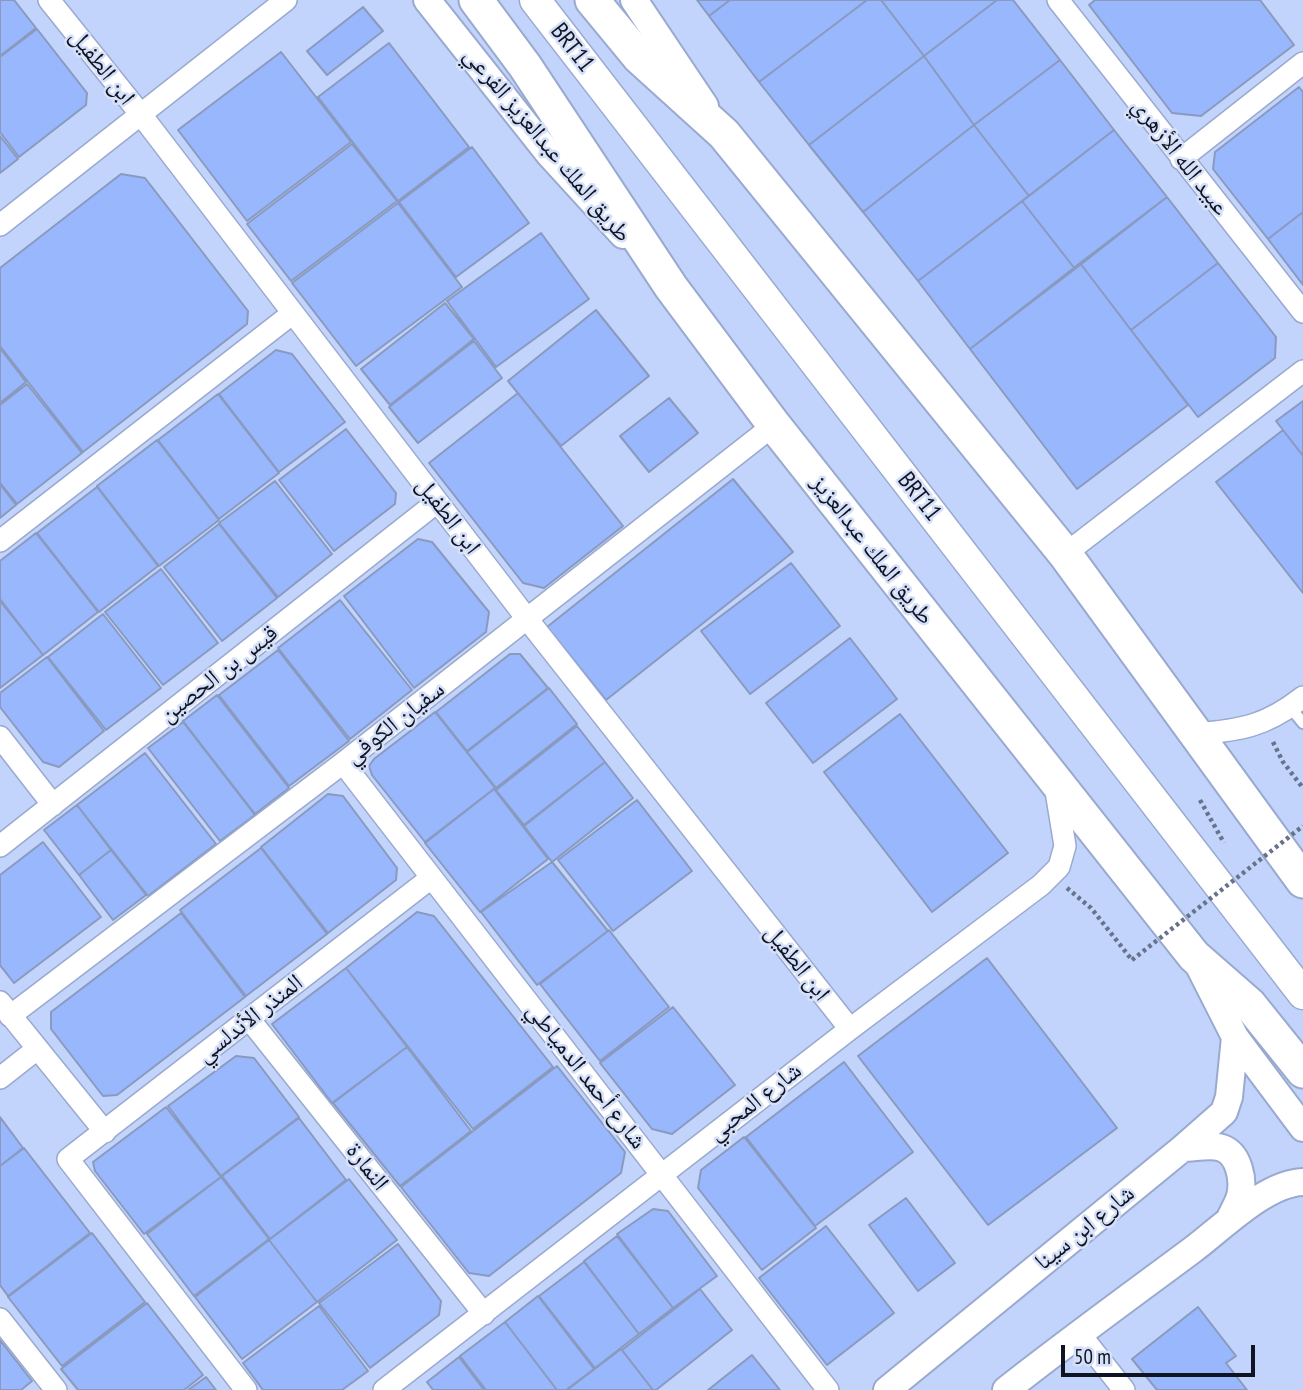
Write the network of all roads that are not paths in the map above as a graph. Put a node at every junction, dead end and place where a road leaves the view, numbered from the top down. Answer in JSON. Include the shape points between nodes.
{"nodes":[{"id":1,"x":50,"y":0,"type":"edge"},
{"id":2,"x":286,"y":0,"type":"edge"},
{"id":3,"x":427,"y":0,"type":"edge"},
{"id":4,"x":476,"y":0,"type":"edge"},
{"id":5,"x":535,"y":0,"type":"edge"},
{"id":6,"x":592,"y":0,"type":"edge"},
{"id":7,"x":634,"y":0,"type":"edge"},
{"id":8,"x":1058,"y":0,"type":"edge"},
{"id":9,"x":1303,"y":63,"type":"edge"},
{"id":10,"x":142,"y":116,"type":"junction"},
{"id":11,"x":724,"y":134,"type":"junction"},
{"id":12,"x":1181,"y":159,"type":"junction"},
{"id":13,"x":0,"y":225,"type":"edge"},
{"id":14,"x":671,"y":287,"type":"junction"},
{"id":15,"x":1303,"y":312,"type":"edge"},
{"id":16,"x":293,"y":313,"type":"junction"},
{"id":17,"x":1303,"y":371,"type":"edge"},
{"id":18,"x":774,"y":425,"type":"junction"},
{"id":19,"x":438,"y":502,"type":"junction"},
{"id":20,"x":0,"y":541,"type":"edge"},
{"id":21,"x":1065,"y":554,"type":"junction"},
{"id":22,"x":528,"y":620,"type":"junction"},
{"id":23,"x":1299,"y":709,"type":"edge"},
{"id":24,"x":1196,"y":734,"type":"junction"},
{"id":25,"x":0,"y":737,"type":"edge"},
{"id":26,"x":343,"y":763,"type":"junction"},
{"id":27,"x":1055,"y":783,"type":"junction"},
{"id":28,"x":53,"y":805,"type":"junction"},
{"id":29,"x":0,"y":846,"type":"edge"},
{"id":30,"x":431,"y":878,"type":"junction"},
{"id":31,"x":1303,"y":881,"type":"edge"},
{"id":32,"x":1194,"y":956,"type":"junction"},
{"id":33,"x":1303,"y":994,"type":"edge"},
{"id":34,"x":5,"y":1009,"type":"edge"},
{"id":35,"x":250,"y":1020,"type":"junction"},
{"id":36,"x":850,"y":1030,"type":"junction"},
{"id":37,"x":1234,"y":1037,"type":"junction"},
{"id":38,"x":37,"y":1049,"type":"junction"},
{"id":39,"x":1303,"y":1071,"type":"edge"},
{"id":40,"x":0,"y":1078,"type":"edge"},
{"id":41,"x":1303,"y":1128,"type":"edge"},
{"id":42,"x":105,"y":1132,"type":"junction"},
{"id":43,"x":1183,"y":1148,"type":"junction"},
{"id":44,"x":662,"y":1174,"type":"junction"},
{"id":45,"x":1303,"y":1182,"type":"edge"},
{"id":46,"x":1231,"y":1216,"type":"junction"},
{"id":47,"x":484,"y":1314,"type":"junction"},
{"id":48,"x":0,"y":1319,"type":"edge"},
{"id":49,"x":1079,"y":1333,"type":"junction"},
{"id":50,"x":57,"y":1390,"type":"edge"},
{"id":51,"x":246,"y":1390,"type":"edge"},
{"id":52,"x":384,"y":1390,"type":"edge"},
{"id":53,"x":828,"y":1390,"type":"edge"},
{"id":54,"x":887,"y":1390,"type":"edge"},
{"id":55,"x":1006,"y":1390,"type":"edge"},
{"id":56,"x":1124,"y":1390,"type":"edge"}],
"edges":[{"from":1,"to":10,"type":"street","name":"ابن الطفيل"},
{"from":2,"to":10,"type":"street"},
{"from":3,"to":14,"type":"street","name":"طريق الملك عبدالعزيز الفرعي","via":[[549,154]]},
{"from":4,"to":14,"type":"main road","name":"طريق الملك عبدالعزيز"},
{"from":5,"to":33,"type":"main road","name":"BRT11"},
{"from":6,"to":11,"type":"main road","via":[[639,57]]},
{"from":7,"to":11,"type":"street"},
{"from":8,"to":12,"type":"street","name":"عبيد الله الأزهري"},
{"from":9,"to":12,"type":"street"},
{"from":10,"to":13,"type":"street"},
{"from":10,"to":16,"type":"street","name":"ابن الطفيل"},
{"from":11,"to":21,"type":"main road"},
{"from":12,"to":15,"type":"street","name":"عبيد الله الأزهري"},
{"from":14,"to":18,"type":"main road","name":"طريق الملك عبدالعزيز"},
{"from":16,"to":19,"type":"street","name":"ابن الطفيل"},
{"from":16,"to":20,"type":"street"},
{"from":17,"to":21,"type":"street"},
{"from":18,"to":22,"type":"street","name":"سفيان الكوفي"},
{"from":18,"to":27,"type":"main road","name":"طريق الملك عبدالعزيز"},
{"from":19,"to":22,"type":"street","name":"ابن الطفيل"},
{"from":19,"to":28,"type":"street","name":"قيس بن الحصين"},
{"from":21,"to":24,"type":"main road"},
{"from":22,"to":26,"type":"street","name":"سفيان الكوفي"},
{"from":22,"to":36,"type":"street","name":"ابن الطفيل"},
{"from":23,"to":24,"type":"street","via":[[1233,731]]},
{"from":24,"to":31,"type":"main road"},
{"from":25,"to":28,"type":"street"},
{"from":26,"to":30,"type":"street","name":"شارع أحمد الدمياطي"},
{"from":26,"to":34,"type":"street","name":"سفيان الكوفي"},
{"from":27,"to":32,"type":"main road","name":"طريق الملك عبدالعزيز"},
{"from":27,"to":36,"type":"street","name":"شارع المحبي","via":[[1065,846],[1059,867]]},
{"from":28,"to":29,"type":"street","name":"قيس بن الحصين"},
{"from":30,"to":35,"type":"street","name":"المنذر الأندلسي"},
{"from":30,"to":44,"type":"street","name":"شارع أحمد الدمياطي"},
{"from":32,"to":37,"type":"street"},
{"from":32,"to":39,"type":"main road","name":"طريق الملك عبدالعزيز","via":[[1250,1005]]},
{"from":34,"to":38,"type":"street"},
{"from":35,"to":42,"type":"street","name":"المنذر الأندلسي"},
{"from":35,"to":47,"type":"street","name":"النمارة"},
{"from":36,"to":44,"type":"street","name":"شارع المحبي"},
{"from":37,"to":41,"type":"street"},
{"from":37,"to":43,"type":"street","name":"شارع ابن سينا","via":[[1224,1112]]},
{"from":38,"to":40,"type":"street"},
{"from":38,"to":42,"type":"street"},
{"from":42,"to":51,"type":"street","name":"المنذر الأندلسي","via":[[68,1159]]},
{"from":43,"to":46,"type":"street","via":[[1219,1147],[1236,1161],[1242,1178]]},
{"from":43,"to":54,"type":"street","name":"شارع ابن سينا"},
{"from":44,"to":47,"type":"street","name":"شارع المحبي"},
{"from":44,"to":53,"type":"street","name":"شارع أحمد الدمياطي"},
{"from":45,"to":46,"type":"street","via":[[1290,1182]]},
{"from":46,"to":49,"type":"street","via":[[1196,1248]]},
{"from":47,"to":52,"type":"street","name":"شارع المحبي"},
{"from":48,"to":50,"type":"street"},
{"from":49,"to":55,"type":"street"},
{"from":49,"to":56,"type":"street"}]}
